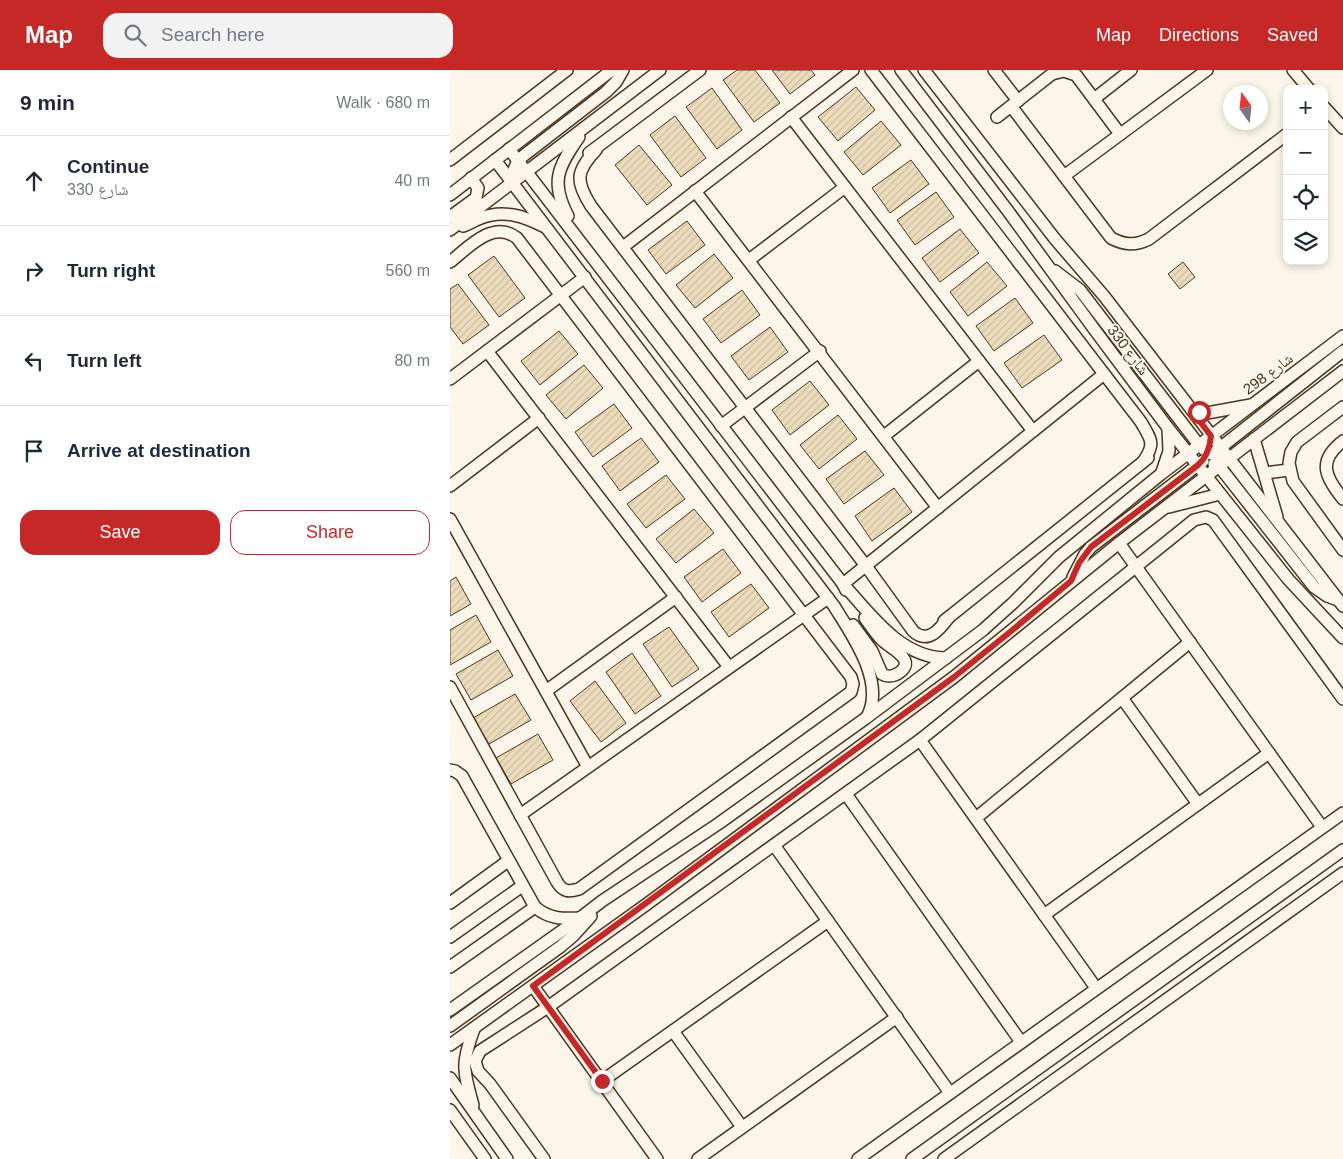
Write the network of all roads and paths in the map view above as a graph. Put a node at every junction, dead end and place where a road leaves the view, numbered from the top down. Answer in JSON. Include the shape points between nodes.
{"nodes":[{"id":1,"x":567,"y":70,"type":"edge"},
{"id":2,"x":612,"y":70,"type":"edge"},
{"id":3,"x":623,"y":70,"type":"edge"},
{"id":4,"x":660,"y":70,"type":"edge"},
{"id":5,"x":700,"y":70,"type":"edge"},
{"id":6,"x":852,"y":70,"type":"edge"},
{"id":7,"x":872,"y":70,"type":"edge"},
{"id":8,"x":900,"y":70,"type":"edge"},
{"id":9,"x":924,"y":70,"type":"edge"},
{"id":10,"x":994,"y":70,"type":"edge"},
{"id":11,"x":1037,"y":70,"type":"edge"},
{"id":12,"x":1131,"y":70,"type":"edge"},
{"id":13,"x":1207,"y":70,"type":"edge"},
{"id":14,"x":1293,"y":70,"type":"edge"},
{"id":15,"x":1072,"y":71,"type":"edge"},
{"id":16,"x":1044,"y":80,"type":"junction"},
{"id":17,"x":1306,"y":85,"type":"edge"},
{"id":18,"x":1094,"y":99,"type":"junction"},
{"id":19,"x":1014,"y":104,"type":"junction"},
{"id":20,"x":1328,"y":111,"type":"edge"},
{"id":21,"x":791,"y":117,"type":"junction"},
{"id":22,"x":997,"y":117,"type":"dead end"},
{"id":23,"x":585,"y":128,"type":"junction"},
{"id":24,"x":1343,"y":128,"type":"edge"},
{"id":25,"x":1120,"y":134,"type":"junction"},
{"id":26,"x":1283,"y":137,"type":"edge"},
{"id":27,"x":509,"y":149,"type":"junction"},
{"id":28,"x":450,"y":160,"type":"edge"},
{"id":29,"x":495,"y":160,"type":"junction"},
{"id":30,"x":518,"y":160,"type":"junction"},
{"id":31,"x":527,"y":172,"type":"junction"},
{"id":32,"x":1064,"y":176,"type":"junction"},
{"id":33,"x":471,"y":178,"type":"junction"},
{"id":34,"x":513,"y":182,"type":"junction"},
{"id":35,"x":845,"y":187,"type":"junction"},
{"id":36,"x":695,"y":191,"type":"junction"},
{"id":37,"x":450,"y":195,"type":"edge"},
{"id":38,"x":451,"y":225,"type":"edge"},
{"id":39,"x":548,"y":228,"type":"junction"},
{"id":40,"x":581,"y":242,"type":"junction"},
{"id":41,"x":623,"y":247,"type":"junction"},
{"id":42,"x":749,"y":260,"type":"junction"},
{"id":43,"x":450,"y":262,"type":"edge"},
{"id":44,"x":1049,"y":267,"type":"junction"},
{"id":45,"x":585,"y":277,"type":"junction"},
{"id":46,"x":560,"y":295,"type":"junction"},
{"id":47,"x":1343,"y":336,"type":"edge"},
{"id":48,"x":487,"y":350,"type":"junction"},
{"id":49,"x":1343,"y":350,"type":"edge"},
{"id":50,"x":820,"y":352,"type":"junction"},
{"id":51,"x":979,"y":361,"type":"junction"},
{"id":52,"x":1343,"y":371,"type":"edge"},
{"id":53,"x":1104,"y":374,"type":"junction"},
{"id":54,"x":450,"y":379,"type":"edge"},
{"id":55,"x":1252,"y":405,"type":"junction"},
{"id":56,"x":1343,"y":406,"type":"edge"},
{"id":57,"x":745,"y":408,"type":"junction"},
{"id":58,"x":1192,"y":411,"type":"junction"},
{"id":59,"x":539,"y":418,"type":"junction"},
{"id":60,"x":720,"y":426,"type":"junction"},
{"id":61,"x":1168,"y":428,"type":"junction"},
{"id":62,"x":1033,"y":431,"type":"junction"},
{"id":63,"x":884,"y":436,"type":"junction"},
{"id":64,"x":1211,"y":436,"type":"junction"},
{"id":65,"x":1254,"y":439,"type":"junction"},
{"id":66,"x":1343,"y":441,"type":"edge"},
{"id":67,"x":1189,"y":453,"type":"junction"},
{"id":68,"x":1209,"y":456,"type":"junction"},
{"id":69,"x":1229,"y":459,"type":"junction"},
{"id":70,"x":1289,"y":470,"type":"junction"},
{"id":71,"x":1161,"y":474,"type":"junction"},
{"id":72,"x":1264,"y":474,"type":"junction"},
{"id":73,"x":1207,"y":476,"type":"junction"},
{"id":74,"x":450,"y":486,"type":"edge"},
{"id":75,"x":1220,"y":494,"type":"junction"},
{"id":76,"x":1343,"y":499,"type":"edge"},
{"id":77,"x":938,"y":508,"type":"junction"},
{"id":78,"x":1165,"y":508,"type":"junction"},
{"id":79,"x":450,"y":518,"type":"edge"},
{"id":80,"x":1279,"y":523,"type":"junction"},
{"id":81,"x":1120,"y":543,"type":"junction"},
{"id":82,"x":1343,"y":550,"type":"edge"},
{"id":83,"x":866,"y":566,"type":"junction"},
{"id":84,"x":1136,"y":567,"type":"junction"},
{"id":85,"x":1071,"y":581,"type":"junction"},
{"id":86,"x":843,"y":584,"type":"junction"},
{"id":87,"x":676,"y":597,"type":"junction"},
{"id":88,"x":831,"y":602,"type":"junction"},
{"id":89,"x":1341,"y":603,"type":"edge"},
{"id":90,"x":804,"y":614,"type":"junction"},
{"id":91,"x":1343,"y":638,"type":"edge"},
{"id":92,"x":1190,"y":642,"type":"junction"},
{"id":93,"x":946,"y":658,"type":"junction"},
{"id":94,"x":729,"y":667,"type":"junction"},
{"id":95,"x":450,"y":687,"type":"edge"},
{"id":96,"x":546,"y":691,"type":"junction"},
{"id":97,"x":1122,"y":698,"type":"junction"},
{"id":98,"x":1343,"y":699,"type":"edge"},
{"id":99,"x":866,"y":718,"type":"junction"},
{"id":100,"x":920,"y":740,"type":"junction"},
{"id":101,"x":1269,"y":753,"type":"junction"},
{"id":102,"x":588,"y":767,"type":"junction"},
{"id":103,"x":450,"y":770,"type":"edge"},
{"id":104,"x":846,"y":794,"type":"junction"},
{"id":105,"x":1198,"y":804,"type":"junction"},
{"id":106,"x":1343,"y":813,"type":"edge"},
{"id":107,"x":520,"y":816,"type":"junction"},
{"id":108,"x":976,"y":818,"type":"junction"},
{"id":109,"x":1322,"y":827,"type":"junction"},
{"id":110,"x":774,"y":845,"type":"junction"},
{"id":111,"x":1343,"y":850,"type":"edge"},
{"id":112,"x":508,"y":861,"type":"junction"},
{"id":113,"x":1343,"y":872,"type":"edge"},
{"id":114,"x":522,"y":886,"type":"junction"},
{"id":115,"x":602,"y":900,"type":"junction"},
{"id":116,"x":450,"y":903,"type":"edge"},
{"id":117,"x":535,"y":907,"type":"junction"},
{"id":118,"x":1044,"y":915,"type":"junction"},
{"id":119,"x":580,"y":918,"type":"junction"},
{"id":120,"x":828,"y":921,"type":"junction"},
{"id":121,"x":450,"y":937,"type":"edge"},
{"id":122,"x":450,"y":967,"type":"edge"},
{"id":123,"x":533,"y":986,"type":"junction"},
{"id":124,"x":1096,"y":988,"type":"junction"},
{"id":125,"x":548,"y":1007,"type":"junction"},
{"id":126,"x":450,"y":1010,"type":"edge"},
{"id":127,"x":897,"y":1018,"type":"junction"},
{"id":128,"x":450,"y":1026,"type":"edge"},
{"id":129,"x":475,"y":1028,"type":"junction"},
{"id":130,"x":673,"y":1031,"type":"junction"},
{"id":131,"x":1021,"y":1042,"type":"junction"},
{"id":132,"x":450,"y":1046,"type":"edge"},
{"id":133,"x":450,"y":1078,"type":"edge"},
{"id":134,"x":602,"y":1081,"type":"junction"},
{"id":135,"x":950,"y":1093,"type":"junction"},
{"id":136,"x":450,"y":1110,"type":"edge"},
{"id":137,"x":475,"y":1114,"type":"junction"},
{"id":138,"x":742,"y":1127,"type":"junction"},
{"id":139,"x":485,"y":1159,"type":"edge"},
{"id":140,"x":508,"y":1159,"type":"edge"},
{"id":141,"x":544,"y":1159,"type":"edge"},
{"id":142,"x":657,"y":1159,"type":"edge"},
{"id":143,"x":698,"y":1159,"type":"edge"},
{"id":144,"x":858,"y":1159,"type":"edge"},
{"id":145,"x":912,"y":1159,"type":"edge"},
{"id":146,"x":944,"y":1159,"type":"edge"}],
"edges":[{"from":1,"to":28,"type":"street"},
{"from":2,"to":27,"type":"street"},
{"from":3,"to":30,"type":"street","via":[[606,92]]},
{"from":4,"to":23,"type":"street"},
{"from":5,"to":41,"type":"street","via":[[596,150],[583,164],[582,193]]},
{"from":6,"to":21,"type":"street"},
{"from":7,"to":53,"type":"street"},
{"from":8,"to":44,"type":"street","name":"شارع 330"},
{"from":9,"to":58,"type":"street","name":"شارع 330"},
{"from":10,"to":19,"type":"street"},
{"from":11,"to":16,"type":"street"},
{"from":12,"to":18,"type":"street"},
{"from":13,"to":25,"type":"street"},
{"from":14,"to":17,"type":"street"},
{"from":15,"to":16,"type":"street","via":[[1058,72]]},
{"from":15,"to":18,"type":"street"},
{"from":16,"to":19,"type":"street"},
{"from":18,"to":25,"type":"street"},
{"from":19,"to":22,"type":"street"},
{"from":19,"to":32,"type":"street"},
{"from":20,"to":24,"type":"street"},
{"from":21,"to":35,"type":"street"},
{"from":21,"to":36,"type":"street"},
{"from":23,"to":31,"type":"street"},
{"from":23,"to":40,"type":"street","via":[[562,162],[557,182],[561,202]]},
{"from":25,"to":32,"type":"street"},
{"from":26,"to":32,"type":"street","via":[[1149,239],[1136,244],[1111,238]]},
{"from":27,"to":29,"type":"street"},
{"from":27,"to":30,"type":"street"},
{"from":29,"to":33,"type":"street"},
{"from":29,"to":34,"type":"street"},
{"from":30,"to":31,"type":"street"},
{"from":30,"to":34,"type":"street"},
{"from":31,"to":34,"type":"street"},
{"from":31,"to":40,"type":"street"},
{"from":33,"to":37,"type":"street"},
{"from":33,"to":38,"type":"street","via":[[478,188],[476,198]]},
{"from":34,"to":38,"type":"street"},
{"from":34,"to":39,"type":"street"},
{"from":35,"to":42,"type":"street"},
{"from":35,"to":51,"type":"street"},
{"from":36,"to":41,"type":"street"},
{"from":36,"to":42,"type":"street"},
{"from":38,"to":39,"type":"street","via":[[466,225],[503,213],[526,217]]},
{"from":39,"to":45,"type":"street"},
{"from":40,"to":60,"type":"street"},
{"from":41,"to":57,"type":"street"},
{"from":42,"to":50,"type":"street"},
{"from":43,"to":46,"type":"street","via":[[490,232],[509,232]]},
{"from":44,"to":61,"type":"street","name":"شارع 330"},
{"from":44,"to":68,"type":"street","via":[[1080,290]]},
{"from":45,"to":46,"type":"street"},
{"from":45,"to":88,"type":"street"},
{"from":46,"to":48,"type":"street"},
{"from":46,"to":90,"type":"street"},
{"from":47,"to":55,"type":"street","name":"شارع 298"},
{"from":48,"to":54,"type":"street"},
{"from":48,"to":59,"type":"street"},
{"from":49,"to":68,"type":"street"},
{"from":50,"to":57,"type":"street"},
{"from":50,"to":63,"type":"street"},
{"from":51,"to":62,"type":"street"},
{"from":51,"to":63,"type":"street"},
{"from":52,"to":65,"type":"street"},
{"from":53,"to":62,"type":"street"},
{"from":53,"to":83,"type":"street","via":[[1150,430],[1158,444],[1154,454],[934,628],[922,630],[903,617]]},
{"from":55,"to":58,"type":"street","via":[[1208,413]]},
{"from":55,"to":64,"type":"street","name":"شارع 298"},
{"from":56,"to":70,"type":"street","via":[[1297,442],[1290,457]]},
{"from":57,"to":60,"type":"street"},
{"from":57,"to":83,"type":"street"},
{"from":58,"to":64,"type":"street","name":"شارع 330"},
{"from":59,"to":74,"type":"street"},
{"from":59,"to":87,"type":"street"},
{"from":60,"to":86,"type":"street"},
{"from":61,"to":67,"type":"street","name":"شارع 330"},
{"from":61,"to":71,"type":"street","via":[[1169,451]]},
{"from":62,"to":77,"type":"street"},
{"from":63,"to":77,"type":"street"},
{"from":64,"to":68,"type":"street","name":"شارع 330"},
{"from":65,"to":69,"type":"street"},
{"from":65,"to":72,"type":"street"},
{"from":66,"to":76,"type":"street","via":[[1332,449],[1326,466],[1328,479]]},
{"from":67,"to":68,"type":"street"},
{"from":67,"to":71,"type":"street"},
{"from":68,"to":69,"type":"street","name":"شارع 330"},
{"from":68,"to":73,"type":"street","name":"شارع 330"},
{"from":68,"to":85,"type":"street","via":[[1091,547]]},
{"from":68,"to":89,"type":"street","via":[[1311,583]]},
{"from":69,"to":80,"type":"street","name":"شارع 330"},
{"from":70,"to":72,"type":"street"},
{"from":70,"to":82,"type":"street","via":[[1293,482]]},
{"from":71,"to":93,"type":"street","via":[[1059,557],[997,618]]},
{"from":72,"to":80,"type":"street"},
{"from":73,"to":75,"type":"street","name":"شارع 330"},
{"from":73,"to":78,"type":"street"},
{"from":75,"to":78,"type":"street"},
{"from":75,"to":91,"type":"street","name":"شارع 330","via":[[1288,578]]},
{"from":77,"to":83,"type":"street"},
{"from":78,"to":81,"type":"street"},
{"from":79,"to":96,"type":"street"},
{"from":80,"to":89,"type":"street","name":"شارع 330"},
{"from":81,"to":84,"type":"street"},
{"from":81,"to":85,"type":"street"},
{"from":83,"to":86,"type":"street"},
{"from":84,"to":92,"type":"street"},
{"from":84,"to":98,"type":"street","via":[[1194,520],[1210,518]]},
{"from":84,"to":100,"type":"street"},
{"from":85,"to":123,"type":"street","via":[[954,677]]},
{"from":86,"to":88,"type":"street","via":[[850,599],[882,641],[902,655],[904,664],[901,670],[892,676],[882,674],[869,646]]},
{"from":86,"to":93,"type":"street","via":[[878,623],[906,646],[926,656]]},
{"from":87,"to":94,"type":"street"},
{"from":87,"to":96,"type":"street"},
{"from":88,"to":90,"type":"street"},
{"from":88,"to":99,"type":"street","via":[[855,641],[869,673],[873,696]]},
{"from":90,"to":94,"type":"street"},
{"from":90,"to":107,"type":"street","via":[[852,677],[851,692],[579,889],[567,891],[559,886]]},
{"from":92,"to":97,"type":"street"},
{"from":92,"to":101,"type":"street"},
{"from":93,"to":99,"type":"street"},
{"from":94,"to":102,"type":"street"},
{"from":95,"to":107,"type":"street"},
{"from":96,"to":102,"type":"street"},
{"from":97,"to":105,"type":"street"},
{"from":97,"to":108,"type":"street"},
{"from":99,"to":115,"type":"street","via":[[718,824]]},
{"from":100,"to":104,"type":"street"},
{"from":100,"to":108,"type":"street"},
{"from":101,"to":105,"type":"street"},
{"from":101,"to":109,"type":"street"},
{"from":102,"to":107,"type":"street"},
{"from":103,"to":112,"type":"street","via":[[462,776]]},
{"from":104,"to":110,"type":"street"},
{"from":104,"to":131,"type":"street"},
{"from":105,"to":118,"type":"street"},
{"from":106,"to":109,"type":"street"},
{"from":108,"to":118,"type":"street"},
{"from":109,"to":124,"type":"street"},
{"from":110,"to":120,"type":"street"},
{"from":110,"to":125,"type":"street"},
{"from":111,"to":145,"type":"street"},
{"from":112,"to":114,"type":"street"},
{"from":112,"to":116,"type":"street"},
{"from":113,"to":146,"type":"street"},
{"from":114,"to":117,"type":"street"},
{"from":114,"to":121,"type":"street"},
{"from":115,"to":119,"type":"street"},
{"from":115,"to":128,"type":"street","via":[[586,923],[560,947]]},
{"from":117,"to":119,"type":"street","via":[[554,918]]},
{"from":117,"to":122,"type":"street"},
{"from":118,"to":124,"type":"street"},
{"from":119,"to":126,"type":"street"},
{"from":120,"to":127,"type":"street"},
{"from":120,"to":130,"type":"street"},
{"from":123,"to":125,"type":"street"},
{"from":123,"to":129,"type":"street"},
{"from":124,"to":131,"type":"street"},
{"from":125,"to":134,"type":"street"},
{"from":125,"to":141,"type":"street","via":[[490,1044],[482,1063],[490,1084]]},
{"from":127,"to":135,"type":"street"},
{"from":127,"to":138,"type":"street"},
{"from":129,"to":132,"type":"street"},
{"from":129,"to":137,"type":"street","via":[[464,1066]]},
{"from":130,"to":134,"type":"street"},
{"from":130,"to":138,"type":"street"},
{"from":131,"to":135,"type":"street"},
{"from":133,"to":137,"type":"street"},
{"from":134,"to":142,"type":"street"},
{"from":135,"to":144,"type":"street"},
{"from":136,"to":139,"type":"street"},
{"from":137,"to":140,"type":"street"},
{"from":138,"to":143,"type":"street"}]}
